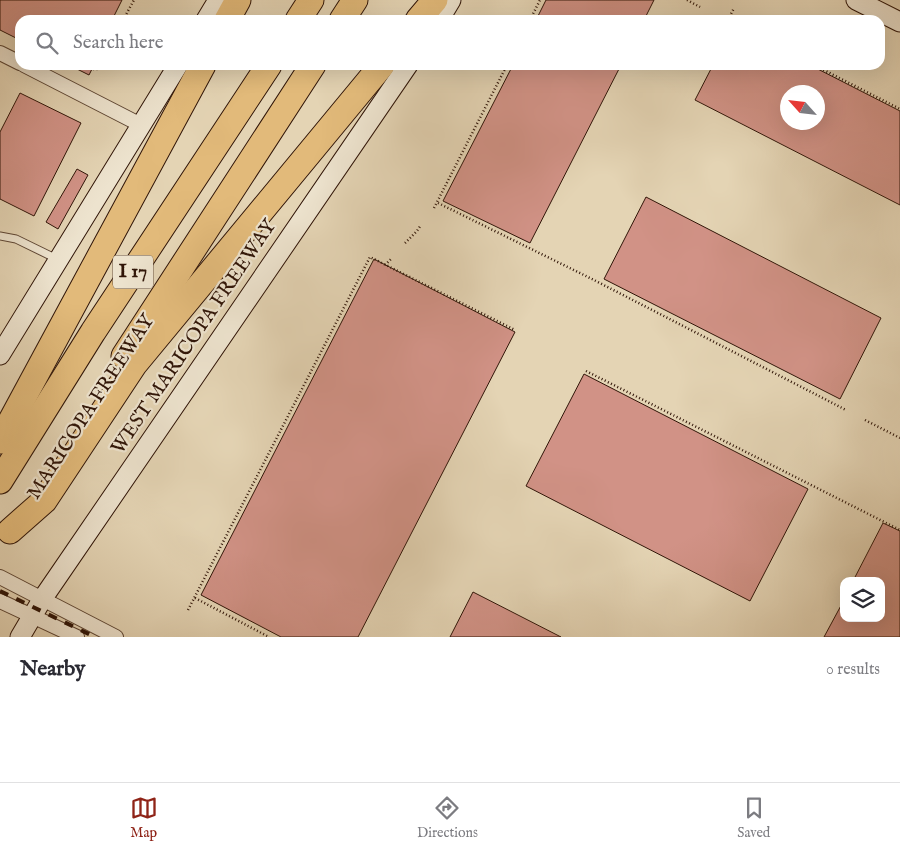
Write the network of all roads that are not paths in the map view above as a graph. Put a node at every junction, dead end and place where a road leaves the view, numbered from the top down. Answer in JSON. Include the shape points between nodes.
{"nodes":[{"id":1,"x":218,"y":0,"type":"edge"},
{"id":2,"x":238,"y":0,"type":"edge"},
{"id":3,"x":311,"y":0,"type":"edge"},
{"id":4,"x":355,"y":0,"type":"edge"},
{"id":5,"x":435,"y":0,"type":"edge"},
{"id":6,"x":451,"y":0,"type":"edge"},
{"id":7,"x":856,"y":0,"type":"edge"},
{"id":8,"x":209,"y":15,"type":"edge"},
{"id":9,"x":230,"y":15,"type":"edge"},
{"id":10,"x":301,"y":15,"type":"edge"},
{"id":11,"x":345,"y":15,"type":"edge"},
{"id":12,"x":422,"y":15,"type":"edge"},
{"id":13,"x":442,"y":15,"type":"edge"},
{"id":14,"x":900,"y":22,"type":"edge"},
{"id":15,"x":0,"y":53,"type":"edge"},
{"id":16,"x":15,"y":60,"type":"edge"},
{"id":17,"x":34,"y":70,"type":"edge"},
{"id":18,"x":175,"y":70,"type":"edge"},
{"id":19,"x":200,"y":70,"type":"edge"},
{"id":20,"x":266,"y":70,"type":"edge"},
{"id":21,"x":310,"y":70,"type":"edge"},
{"id":22,"x":378,"y":70,"type":"edge"},
{"id":23,"x":405,"y":70,"type":"edge"},
{"id":24,"x":141,"y":125,"type":"junction"},
{"id":25,"x":0,"y":236,"type":"edge"},
{"id":26,"x":58,"y":259,"type":"junction"},
{"id":27,"x":0,"y":355,"type":"edge"},
{"id":28,"x":0,"y":441,"type":"edge"},
{"id":29,"x":0,"y":481,"type":"edge"},
{"id":30,"x":5,"y":539,"type":"edge"},
{"id":31,"x":0,"y":577,"type":"edge"},
{"id":32,"x":43,"y":598,"type":"junction"},
{"id":33,"x":0,"y":601,"type":"edge"},
{"id":34,"x":32,"y":616,"type":"junction"},
{"id":35,"x":20,"y":637,"type":"edge"},
{"id":36,"x":77,"y":637,"type":"edge"},
{"id":37,"x":116,"y":637,"type":"edge"}],
"edges":[{"from":1,"to":8,"type":"main road"},
{"from":2,"to":9,"type":"highway"},
{"from":3,"to":10,"type":"highway"},
{"from":4,"to":11,"type":"highway"},
{"from":5,"to":12,"type":"highway"},
{"from":6,"to":13,"type":"main road"},
{"from":7,"to":14,"type":"main road"},
{"from":15,"to":16,"type":"street"},
{"from":17,"to":24,"type":"street"},
{"from":18,"to":24,"type":"main road"},
{"from":19,"to":28,"type":"highway"},
{"from":20,"to":29,"type":"highway","name":"MARICOPA FREEWAY","number":"I 17"},
{"from":21,"to":30,"type":"highway","name":"MARICOPA FREEWAY","number":"I 17"},
{"from":22,"to":30,"type":"highway","via":[[134,365],[44,501]]},
{"from":23,"to":32,"type":"main road","name":"WEST MARICOPA FREEWAY"},
{"from":24,"to":26,"type":"main road"},
{"from":25,"to":26,"type":"lane","via":[[16,239]]},
{"from":26,"to":27,"type":"main road"},
{"from":31,"to":32,"type":"street"},
{"from":32,"to":34,"type":"main road","name":"WEST MARICOPA FREEWAY"},
{"from":32,"to":37,"type":"street"},
{"from":33,"to":34,"type":"street"},
{"from":34,"to":35,"type":"main road","name":"WEST MARICOPA FREEWAY"},
{"from":34,"to":36,"type":"street"}]}
